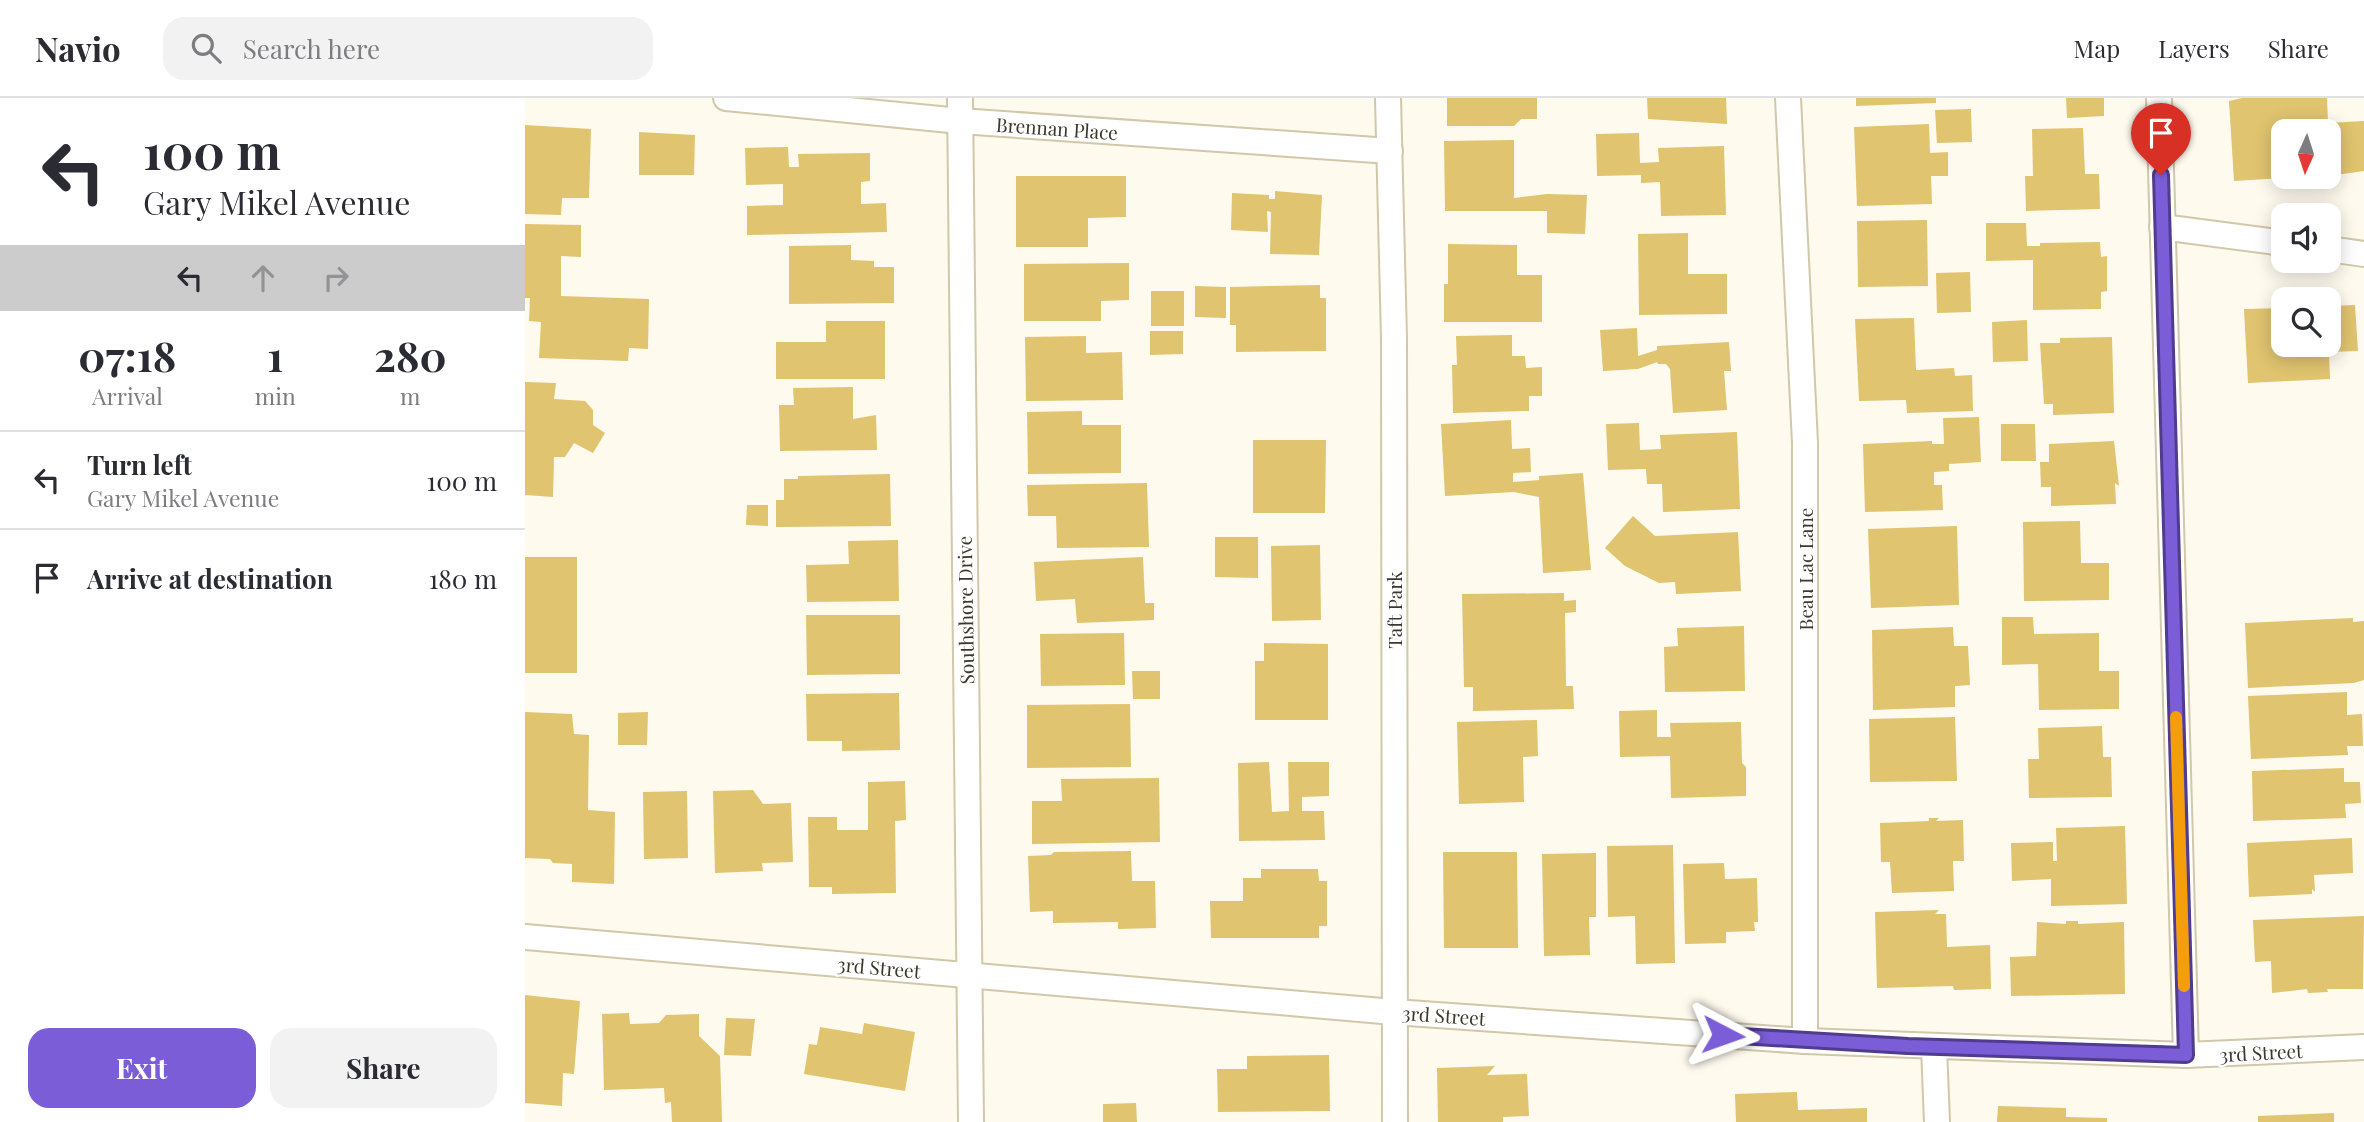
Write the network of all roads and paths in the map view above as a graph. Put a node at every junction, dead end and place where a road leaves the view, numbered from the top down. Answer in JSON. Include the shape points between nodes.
{"nodes":[{"id":1,"x":726,"y":98,"type":"edge"},
{"id":2,"x":1388,"y":98,"type":"edge"},
{"id":3,"x":1788,"y":98,"type":"edge"},
{"id":4,"x":2159,"y":98,"type":"edge"},
{"id":5,"x":960,"y":109,"type":"edge"},
{"id":6,"x":1390,"y":151,"type":"junction"},
{"id":7,"x":2162,"y":227,"type":"junction"},
{"id":8,"x":2271,"y":241,"type":"edge"},
{"id":9,"x":2341,"y":251,"type":"edge"},
{"id":10,"x":2364,"y":254,"type":"edge"},
{"id":11,"x":525,"y":937,"type":"edge"},
{"id":12,"x":969,"y":974,"type":"junction"},
{"id":13,"x":1394,"y":1012,"type":"junction"},
{"id":14,"x":1805,"y":1041,"type":"junction"},
{"id":15,"x":1934,"y":1047,"type":"junction"},
{"id":16,"x":2364,"y":1048,"type":"edge"},
{"id":17,"x":2186,"y":1055,"type":"junction"},
{"id":18,"x":971,"y":1122,"type":"edge"},
{"id":19,"x":1395,"y":1122,"type":"edge"},
{"id":20,"x":1937,"y":1122,"type":"edge"}],
"edges":[{"from":1,"to":5,"type":"street","name":"Brennan Place"},
{"from":2,"to":6,"type":"street","name":"Taft Park"},
{"from":3,"to":14,"type":"street","name":"Beau Lac Lane","via":[[1805,443]]},
{"from":4,"to":7,"type":"street"},
{"from":5,"to":6,"type":"street","name":"Brennan Place"},
{"from":5,"to":12,"type":"street","name":"Southshore Drive"},
{"from":6,"to":13,"type":"street","name":"Taft Park"},
{"from":7,"to":8,"type":"street"},
{"from":7,"to":17,"type":"street"},
{"from":9,"to":10,"type":"street"},
{"from":11,"to":12,"type":"street","name":"3rd Street"},
{"from":12,"to":13,"type":"street","name":"3rd Street"},
{"from":12,"to":18,"type":"street","name":"Southshore Drive"},
{"from":13,"to":14,"type":"street","name":"3rd Street"},
{"from":13,"to":19,"type":"street","name":"Taft Park"},
{"from":14,"to":15,"type":"street","name":"3rd Street"},
{"from":15,"to":17,"type":"street","name":"3rd Street"},
{"from":15,"to":20,"type":"street"},
{"from":16,"to":17,"type":"street","name":"3rd Street"}]}
